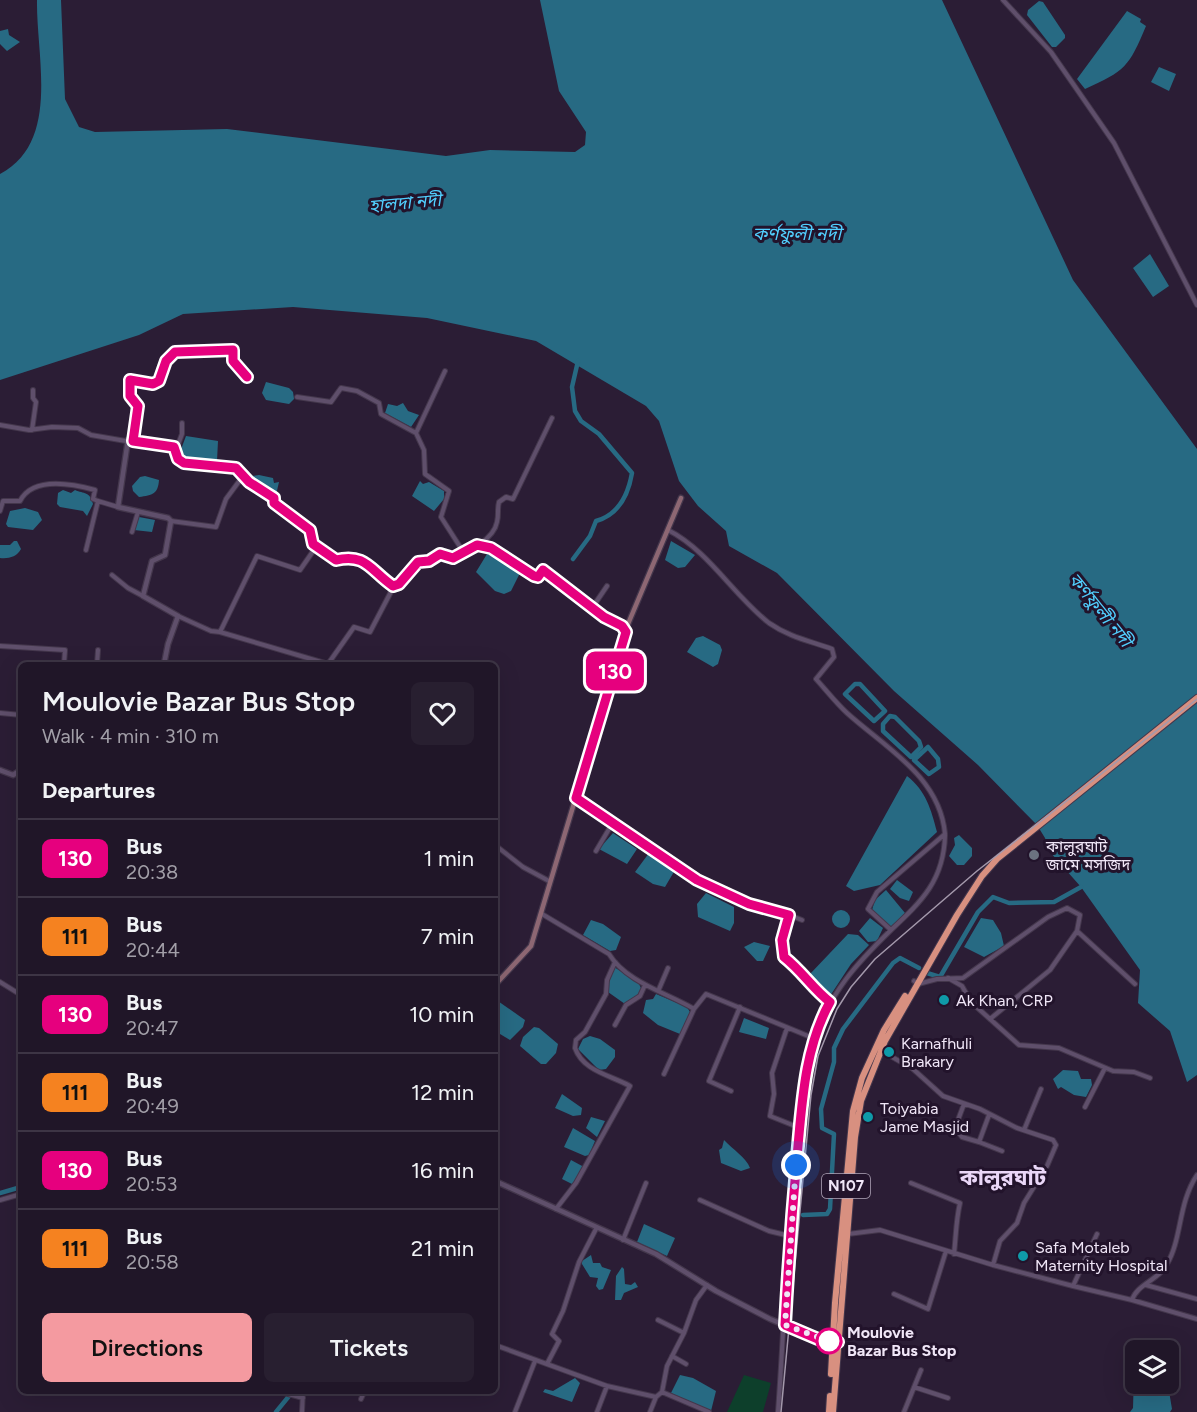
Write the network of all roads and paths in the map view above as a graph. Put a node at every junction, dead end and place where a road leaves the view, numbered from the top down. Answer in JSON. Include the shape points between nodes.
{"nodes":[{"id":1,"x":1003,"y":0,"type":"edge"},
{"id":2,"x":1197,"y":305,"type":"edge"},
{"id":3,"x":445,"y":371,"type":"dead end"},
{"id":4,"x":247,"y":377,"type":"dead end"},
{"id":5,"x":33,"y":390,"type":"dead end"},
{"id":6,"x":297,"y":397,"type":"dead end"},
{"id":7,"x":552,"y":418,"type":"dead end"},
{"id":8,"x":182,"y":423,"type":"dead end"},
{"id":9,"x":0,"y":425,"type":"edge"},
{"id":10,"x":32,"y":430,"type":"junction"},
{"id":11,"x":416,"y":433,"type":"junction"},
{"id":12,"x":130,"y":441,"type":"junction"},
{"id":13,"x":176,"y":450,"type":"junction"},
{"id":14,"x":243,"y":476,"type":"junction"},
{"id":15,"x":681,"y":498,"type":"dead end"},
{"id":16,"x":98,"y":501,"type":"junction"},
{"id":17,"x":118,"y":507,"type":"junction"},
{"id":18,"x":0,"y":511,"type":"edge"},
{"id":19,"x":138,"y":512,"type":"junction"},
{"id":20,"x":171,"y":521,"type":"junction"},
{"id":21,"x":667,"y":530,"type":"junction"},
{"id":22,"x":132,"y":532,"type":"dead end"},
{"id":23,"x":477,"y":545,"type":"junction"},
{"id":24,"x":316,"y":548,"type":"junction"},
{"id":25,"x":86,"y":550,"type":"dead end"},
{"id":26,"x":464,"y":553,"type":"junction"},
{"id":27,"x":112,"y":575,"type":"dead end"},
{"id":28,"x":394,"y":586,"type":"junction"},
{"id":29,"x":607,"y":586,"type":"dead end"},
{"id":30,"x":143,"y":596,"type":"junction"},
{"id":31,"x":592,"y":608,"type":"junction"},
{"id":32,"x":178,"y":616,"type":"junction"},
{"id":33,"x":220,"y":632,"type":"junction"},
{"id":34,"x":626,"y":632,"type":"junction"},
{"id":35,"x":0,"y":646,"type":"edge"},
{"id":36,"x":98,"y":650,"type":"dead end"},
{"id":37,"x":64,"y":662,"type":"edge"},
{"id":38,"x":97,"y":662,"type":"edge"},
{"id":39,"x":164,"y":662,"type":"edge"},
{"id":40,"x":321,"y":662,"type":"edge"},
{"id":41,"x":329,"y":662,"type":"edge"},
{"id":42,"x":1197,"y":698,"type":"edge"},
{"id":43,"x":0,"y":713,"type":"edge"},
{"id":44,"x":18,"y":715,"type":"edge"},
{"id":45,"x":0,"y":770,"type":"edge"},
{"id":46,"x":18,"y":772,"type":"edge"},
{"id":47,"x":576,"y":798,"type":"junction"},
{"id":48,"x":612,"y":824,"type":"junction"},
{"id":49,"x":945,"y":834,"type":"junction"},
{"id":50,"x":498,"y":847,"type":"edge"},
{"id":51,"x":596,"y":851,"type":"dead end"},
{"id":52,"x":549,"y":881,"type":"junction"},
{"id":53,"x":542,"y":914,"type":"junction"},
{"id":54,"x":789,"y":915,"type":"junction"},
{"id":55,"x":802,"y":920,"type":"dead end"},
{"id":56,"x":891,"y":930,"type":"junction"},
{"id":57,"x":1077,"y":931,"type":"junction"},
{"id":58,"x":615,"y":962,"type":"junction"},
{"id":59,"x":668,"y":968,"type":"dead end"},
{"id":60,"x":948,"y":978,"type":"junction"},
{"id":61,"x":498,"y":981,"type":"edge"},
{"id":62,"x":0,"y":982,"type":"edge"},
{"id":63,"x":916,"y":983,"type":"junction"},
{"id":64,"x":1135,"y":984,"type":"dead end"},
{"id":65,"x":645,"y":985,"type":"junction"},
{"id":66,"x":658,"y":989,"type":"junction"},
{"id":67,"x":18,"y":993,"type":"edge"},
{"id":68,"x":830,"y":1002,"type":"junction"},
{"id":69,"x":740,"y":1007,"type":"junction"},
{"id":70,"x":694,"y":1009,"type":"junction"},
{"id":71,"x":990,"y":1019,"type":"junction"},
{"id":72,"x":615,"y":1025,"type":"dead end"},
{"id":73,"x":787,"y":1028,"type":"junction"},
{"id":74,"x":813,"y":1038,"type":"junction"},
{"id":75,"x":878,"y":1049,"type":"junction"},
{"id":76,"x":1105,"y":1068,"type":"junction"},
{"id":77,"x":664,"y":1074,"type":"dead end"},
{"id":78,"x":1150,"y":1078,"type":"dead end"},
{"id":79,"x":1041,"y":1089,"type":"dead end"},
{"id":80,"x":731,"y":1090,"type":"dead end"},
{"id":81,"x":964,"y":1104,"type":"junction"},
{"id":82,"x":1085,"y":1107,"type":"dead end"},
{"id":83,"x":989,"y":1115,"type":"junction"},
{"id":84,"x":936,"y":1127,"type":"dead end"},
{"id":85,"x":800,"y":1128,"type":"junction"},
{"id":86,"x":955,"y":1128,"type":"junction"},
{"id":87,"x":1024,"y":1130,"type":"junction"},
{"id":88,"x":979,"y":1142,"type":"junction"},
{"id":89,"x":1002,"y":1151,"type":"dead end"},
{"id":90,"x":1197,"y":1175,"type":"edge"},
{"id":91,"x":498,"y":1182,"type":"edge"},
{"id":92,"x":646,"y":1183,"type":"dead end"},
{"id":93,"x":911,"y":1184,"type":"dead end"},
{"id":94,"x":18,"y":1195,"type":"edge"},
{"id":95,"x":0,"y":1200,"type":"edge"},
{"id":96,"x":700,"y":1200,"type":"dead end"},
{"id":97,"x":555,"y":1210,"type":"junction"},
{"id":98,"x":596,"y":1229,"type":"junction"},
{"id":99,"x":844,"y":1234,"type":"junction"},
{"id":100,"x":1097,"y":1234,"type":"dead end"},
{"id":101,"x":790,"y":1236,"type":"junction"},
{"id":102,"x":623,"y":1240,"type":"junction"},
{"id":103,"x":946,"y":1251,"type":"junction"},
{"id":104,"x":954,"y":1254,"type":"junction"},
{"id":105,"x":993,"y":1265,"type":"junction"},
{"id":106,"x":707,"y":1285,"type":"junction"},
{"id":107,"x":1146,"y":1285,"type":"junction"},
{"id":108,"x":1073,"y":1286,"type":"junction"},
{"id":109,"x":894,"y":1294,"type":"dead end"},
{"id":110,"x":1197,"y":1299,"type":"edge"},
{"id":111,"x":1132,"y":1300,"type":"junction"},
{"id":112,"x":1197,"y":1319,"type":"edge"},
{"id":113,"x":658,"y":1320,"type":"dead end"},
{"id":114,"x":785,"y":1325,"type":"junction"},
{"id":115,"x":684,"y":1333,"type":"junction"},
{"id":116,"x":835,"y":1342,"type":"junction"},
{"id":117,"x":498,"y":1346,"type":"edge"},
{"id":118,"x":672,"y":1356,"type":"junction"},
{"id":119,"x":534,"y":1361,"type":"junction"},
{"id":120,"x":547,"y":1364,"type":"junction"},
{"id":121,"x":686,"y":1364,"type":"dead end"},
{"id":122,"x":921,"y":1370,"type":"dead end"},
{"id":123,"x":607,"y":1386,"type":"junction"},
{"id":124,"x":914,"y":1387,"type":"junction"},
{"id":125,"x":662,"y":1392,"type":"junction"},
{"id":126,"x":287,"y":1394,"type":"edge"},
{"id":127,"x":303,"y":1394,"type":"edge"},
{"id":128,"x":363,"y":1394,"type":"edge"},
{"id":129,"x":656,"y":1396,"type":"junction"},
{"id":130,"x":303,"y":1398,"type":"junction"},
{"id":131,"x":948,"y":1398,"type":"dead end"},
{"id":132,"x":361,"y":1399,"type":"dead end"},
{"id":133,"x":302,"y":1412,"type":"edge"},
{"id":134,"x":514,"y":1412,"type":"edge"},
{"id":135,"x":597,"y":1412,"type":"edge"},
{"id":136,"x":650,"y":1412,"type":"edge"},
{"id":137,"x":709,"y":1412,"type":"edge"},
{"id":138,"x":778,"y":1412,"type":"edge"},
{"id":139,"x":831,"y":1412,"type":"edge"},
{"id":140,"x":904,"y":1412,"type":"edge"}],
"edges":[{"from":1,"to":2,"type":"street","via":[[1051,52],[1114,143]]},
{"from":3,"to":11,"type":"street"},
{"from":4,"to":12,"type":"street","via":[[238,369],[233,350],[178,351],[166,361],[159,381],[153,384],[130,380],[130,396],[138,406]]},
{"from":5,"to":10,"type":"street","via":[[36,402]]},
{"from":6,"to":11,"type":"street","via":[[331,402],[341,388],[357,391],[379,403],[381,414]]},
{"from":7,"to":23,"type":"street","via":[[517,493],[513,499],[506,497],[499,502],[495,529]]},
{"from":8,"to":13,"type":"street"},
{"from":9,"to":10,"type":"street"},
{"from":10,"to":12,"type":"street","via":[[78,429]]},
{"from":11,"to":26,"type":"street","via":[[424,450],[425,474],[449,491],[441,517]]},
{"from":12,"to":13,"type":"street"},
{"from":12,"to":17,"type":"street"},
{"from":13,"to":14,"type":"street","via":[[178,459],[184,463],[236,468]]},
{"from":14,"to":20,"type":"street","via":[[226,499],[216,527]]},
{"from":14,"to":24,"type":"street","via":[[310,530]]},
{"from":15,"to":21,"type":"main road"},
{"from":16,"to":17,"type":"street"},
{"from":16,"to":18,"type":"street","via":[[93,499],[95,490],[57,483],[28,491],[20,501],[3,501]]},
{"from":16,"to":25,"type":"street"},
{"from":17,"to":19,"type":"street"},
{"from":19,"to":20,"type":"street"},
{"from":19,"to":22,"type":"street"},
{"from":20,"to":30,"type":"street","via":[[165,555],[152,561]]},
{"from":21,"to":34,"type":"main road"},
{"from":21,"to":49,"type":"street","via":[[699,553],[771,624],[795,639],[832,649],[834,657],[816,679],[845,711],[927,783],[938,804]]},
{"from":23,"to":26,"type":"street"},
{"from":23,"to":31,"type":"street","via":[[491,548],[534,576],[538,577],[543,570]]},
{"from":24,"to":28,"type":"street","via":[[336,560],[358,558]]},
{"from":24,"to":33,"type":"street","via":[[300,570],[260,556],[255,558]]},
{"from":26,"to":28,"type":"street","via":[[453,558],[440,554],[418,562]]},
{"from":27,"to":30,"type":"street"},
{"from":28,"to":41,"type":"street","via":[[370,632],[354,627]]},
{"from":29,"to":31,"type":"street"},
{"from":30,"to":32,"type":"street"},
{"from":31,"to":34,"type":"street"},
{"from":32,"to":33,"type":"street"},
{"from":32,"to":39,"type":"street"},
{"from":33,"to":40,"type":"street"},
{"from":34,"to":47,"type":"main road"},
{"from":35,"to":37,"type":"street","via":[[65,651]]},
{"from":36,"to":38,"type":"street"},
{"from":42,"to":63,"type":"highway","number":"N107","via":[[997,859],[982,876]]},
{"from":43,"to":44,"type":"street"},
{"from":45,"to":46,"type":"street","via":[[13,775]]},
{"from":47,"to":48,"type":"street"},
{"from":47,"to":52,"type":"main road"},
{"from":48,"to":51,"type":"street"},
{"from":48,"to":54,"type":"street","via":[[697,880],[749,904]]},
{"from":49,"to":56,"type":"street","via":[[945,858],[933,884]]},
{"from":49,"to":56,"type":"street","via":[[878,892],[868,909]]},
{"from":50,"to":52,"type":"street"},
{"from":52,"to":53,"type":"main road"},
{"from":53,"to":58,"type":"street","via":[[609,954]]},
{"from":53,"to":61,"type":"main road","via":[[531,946]]},
{"from":54,"to":55,"type":"street"},
{"from":54,"to":68,"type":"street","via":[[782,940],[784,957]]},
{"from":56,"to":68,"type":"street","via":[[857,963]]},
{"from":57,"to":60,"type":"street","via":[[1080,915],[1067,908],[1048,917],[963,978]]},
{"from":57,"to":64,"type":"street"},
{"from":57,"to":71,"type":"street","via":[[1050,970]]},
{"from":58,"to":65,"type":"street"},
{"from":58,"to":97,"type":"street","via":[[606,994],[574,1048],[592,1069],[630,1086],[576,1183]]},
{"from":59,"to":66,"type":"street"},
{"from":60,"to":63,"type":"street"},
{"from":60,"to":71,"type":"street","via":[[962,986],[970,1002]]},
{"from":62,"to":67,"type":"street"},
{"from":63,"to":75,"type":"highway","number":"N107"},
{"from":65,"to":66,"type":"street"},
{"from":65,"to":72,"type":"street","via":[[640,996],[626,1005]]},
{"from":66,"to":70,"type":"street"},
{"from":68,"to":74,"type":"street"},
{"from":69,"to":70,"type":"street","via":[[706,994]]},
{"from":69,"to":73,"type":"street"},
{"from":69,"to":80,"type":"street","via":[[709,1081]]},
{"from":70,"to":77,"type":"street"},
{"from":71,"to":76,"type":"street","via":[[1019,1045],[1059,1048]]},
{"from":73,"to":74,"type":"street"},
{"from":73,"to":85,"type":"street","via":[[772,1073],[770,1116]]},
{"from":74,"to":85,"type":"street"},
{"from":75,"to":81,"type":"street","via":[[913,1069],[943,1096]]},
{"from":75,"to":99,"type":"highway","number":"N107","via":[[861,1101]]},
{"from":76,"to":78,"type":"street"},
{"from":76,"to":82,"type":"street"},
{"from":79,"to":87,"type":"street"},
{"from":81,"to":83,"type":"street"},
{"from":81,"to":86,"type":"street"},
{"from":83,"to":87,"type":"street"},
{"from":83,"to":88,"type":"street"},
{"from":84,"to":86,"type":"street"},
{"from":85,"to":101,"type":"street"},
{"from":86,"to":88,"type":"street","via":[[962,1137]]},
{"from":87,"to":105,"type":"street","via":[[1053,1140],[1056,1145],[1017,1223],[1000,1241]]},
{"from":88,"to":89,"type":"street"},
{"from":90,"to":107,"type":"street","via":[[1167,1265]]},
{"from":91,"to":97,"type":"street"},
{"from":92,"to":102,"type":"street"},
{"from":93,"to":104,"type":"street","via":[[960,1203]]},
{"from":94,"to":95,"type":"street"},
{"from":96,"to":101,"type":"street","via":[[769,1231]]},
{"from":97,"to":98,"type":"street"},
{"from":98,"to":102,"type":"street"},
{"from":98,"to":120,"type":"street","via":[[567,1291],[552,1334],[559,1341]]},
{"from":99,"to":103,"type":"street","via":[[880,1230]]},
{"from":99,"to":116,"type":"highway","number":"N107"},
{"from":100,"to":108,"type":"street"},
{"from":101,"to":114,"type":"street"},
{"from":102,"to":106,"type":"street","via":[[656,1254]]},
{"from":103,"to":104,"type":"street"},
{"from":103,"to":109,"type":"street","via":[[928,1309]]},
{"from":104,"to":105,"type":"street"},
{"from":105,"to":108,"type":"street"},
{"from":106,"to":114,"type":"street"},
{"from":106,"to":115,"type":"street","via":[[696,1300]]},
{"from":107,"to":110,"type":"street"},
{"from":107,"to":111,"type":"street","via":[[1134,1292]]},
{"from":108,"to":111,"type":"street"},
{"from":111,"to":112,"type":"street"},
{"from":113,"to":115,"type":"street"},
{"from":114,"to":116,"type":"street"},
{"from":114,"to":138,"type":"street"},
{"from":115,"to":118,"type":"street"},
{"from":116,"to":139,"type":"highway","number":"N107"},
{"from":117,"to":119,"type":"street"},
{"from":118,"to":121,"type":"street"},
{"from":118,"to":125,"type":"street"},
{"from":119,"to":120,"type":"street"},
{"from":119,"to":134,"type":"street"},
{"from":120,"to":123,"type":"street"},
{"from":122,"to":124,"type":"street"},
{"from":123,"to":129,"type":"street"},
{"from":123,"to":135,"type":"street"},
{"from":124,"to":131,"type":"street"},
{"from":124,"to":140,"type":"street"},
{"from":125,"to":129,"type":"street"},
{"from":125,"to":137,"type":"street"},
{"from":126,"to":130,"type":"street"},
{"from":127,"to":130,"type":"street"},
{"from":128,"to":132,"type":"street"},
{"from":129,"to":136,"type":"street"},
{"from":130,"to":133,"type":"street"}]}
